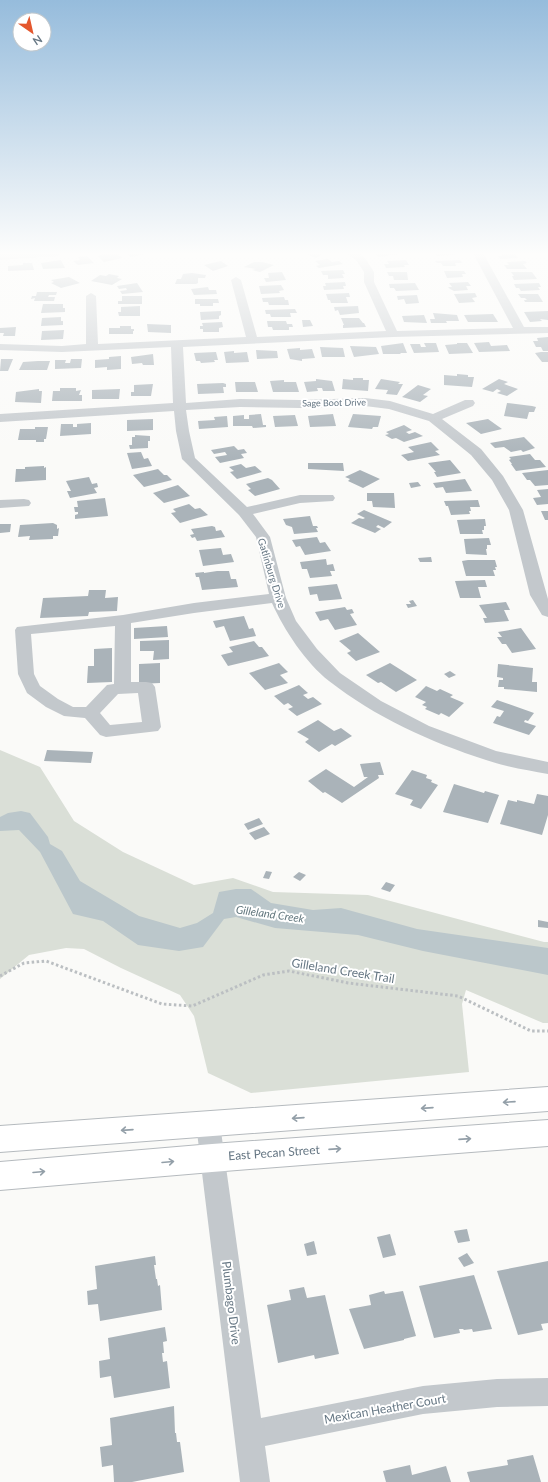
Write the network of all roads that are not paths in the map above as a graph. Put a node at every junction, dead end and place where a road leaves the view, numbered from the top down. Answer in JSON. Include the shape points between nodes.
{"nodes":[{"id":1,"x":92,"y":322,"type":"edge"},
{"id":2,"x":247,"y":322,"type":"edge"},
{"id":3,"x":388,"y":322,"type":"edge"},
{"id":4,"x":515,"y":322,"type":"edge"},
{"id":5,"x":548,"y":330,"type":"edge"},
{"id":6,"x":520,"y":331,"type":"junction"},
{"id":7,"x":393,"y":334,"type":"junction"},
{"id":8,"x":252,"y":340,"type":"junction"},
{"id":9,"x":176,"y":343,"type":"junction"},
{"id":10,"x":0,"y":347,"type":"edge"},
{"id":11,"x":92,"y":348,"type":"junction"},
{"id":12,"x":469,"y":403,"type":"dead end"},
{"id":13,"x":180,"y":408,"type":"junction"},
{"id":14,"x":0,"y":418,"type":"edge"},
{"id":15,"x":433,"y":418,"type":"junction"},
{"id":16,"x":328,"y":498,"type":"dead end"},
{"id":17,"x":24,"y":503,"type":"dead end"},
{"id":18,"x":0,"y":504,"type":"edge"},
{"id":19,"x":244,"y":512,"type":"junction"},
{"id":20,"x":278,"y":598,"type":"junction"},
{"id":21,"x":548,"y":612,"type":"edge"},
{"id":22,"x":123,"y":620,"type":"junction"},
{"id":23,"x":122,"y":688,"type":"junction"},
{"id":24,"x":90,"y":713,"type":"junction"},
{"id":25,"x":548,"y":768,"type":"edge"},
{"id":26,"x":548,"y":1099,"type":"edge"},
{"id":27,"x":208,"y":1124,"type":"junction"},
{"id":28,"x":548,"y":1133,"type":"edge"},
{"id":29,"x":0,"y":1139,"type":"edge"},
{"id":30,"x":212,"y":1158,"type":"junction"},
{"id":31,"x":0,"y":1176,"type":"edge"},
{"id":32,"x":548,"y":1392,"type":"edge"},
{"id":33,"x":248,"y":1435,"type":"junction"},
{"id":34,"x":255,"y":1482,"type":"edge"}],
"edges":[{"from":1,"to":11,"type":"street"},
{"from":2,"to":8,"type":"street"},
{"from":3,"to":7,"type":"street"},
{"from":4,"to":6,"type":"street"},
{"from":5,"to":6,"type":"street"},
{"from":6,"to":7,"type":"street"},
{"from":7,"to":8,"type":"street"},
{"from":8,"to":9,"type":"street"},
{"from":9,"to":11,"type":"street"},
{"from":9,"to":13,"type":"street","name":"Gatlinburg Drive"},
{"from":10,"to":11,"type":"street","via":[[35,350]]},
{"from":12,"to":15,"type":"street"},
{"from":13,"to":14,"type":"street","name":"Sage Boot Drive"},
{"from":13,"to":15,"type":"street","name":"Sage Boot Drive","via":[[240,403],[365,402],[390,405]]},
{"from":13,"to":19,"type":"street","name":"Gatlinburg Drive","via":[[189,459]]},
{"from":15,"to":21,"type":"street","name":"Sage Boot Drive","via":[[476,452],[498,478],[516,510],[538,595]]},
{"from":16,"to":19,"type":"street","via":[[300,499]]},
{"from":17,"to":18,"type":"street"},
{"from":19,"to":20,"type":"street","name":"Gatlinburg Drive","via":[[263,537]]},
{"from":20,"to":22,"type":"street"},
{"from":20,"to":25,"type":"street","name":"Gatlinburg Drive","via":[[288,621],[311,653],[334,677],[375,705],[423,730],[492,756]]},
{"from":22,"to":23,"type":"street"},
{"from":22,"to":24,"type":"street","via":[[23,630],[26,674],[33,689],[70,712]]},
{"from":23,"to":24,"type":"street","via":[[113,690]]},
{"from":23,"to":24,"type":"street","via":[[146,688],[152,728],[106,731]]},
{"from":26,"to":27,"type":"main road","one_way":true},
{"from":27,"to":29,"type":"main road","one_way":true},
{"from":27,"to":30,"type":"street","name":"Plumbago Drive"},
{"from":30,"to":28,"type":"main road","name":"East Pecan Street","one_way":true},
{"from":31,"to":30,"type":"main road","name":"East Pecan Street","one_way":true},
{"from":30,"to":33,"type":"street","name":"Plumbago Drive"},
{"from":32,"to":33,"type":"street","name":"Mexican Heather Court","via":[[497,1392],[423,1400]]},
{"from":33,"to":34,"type":"street","name":"Plumbago Drive"}]}
